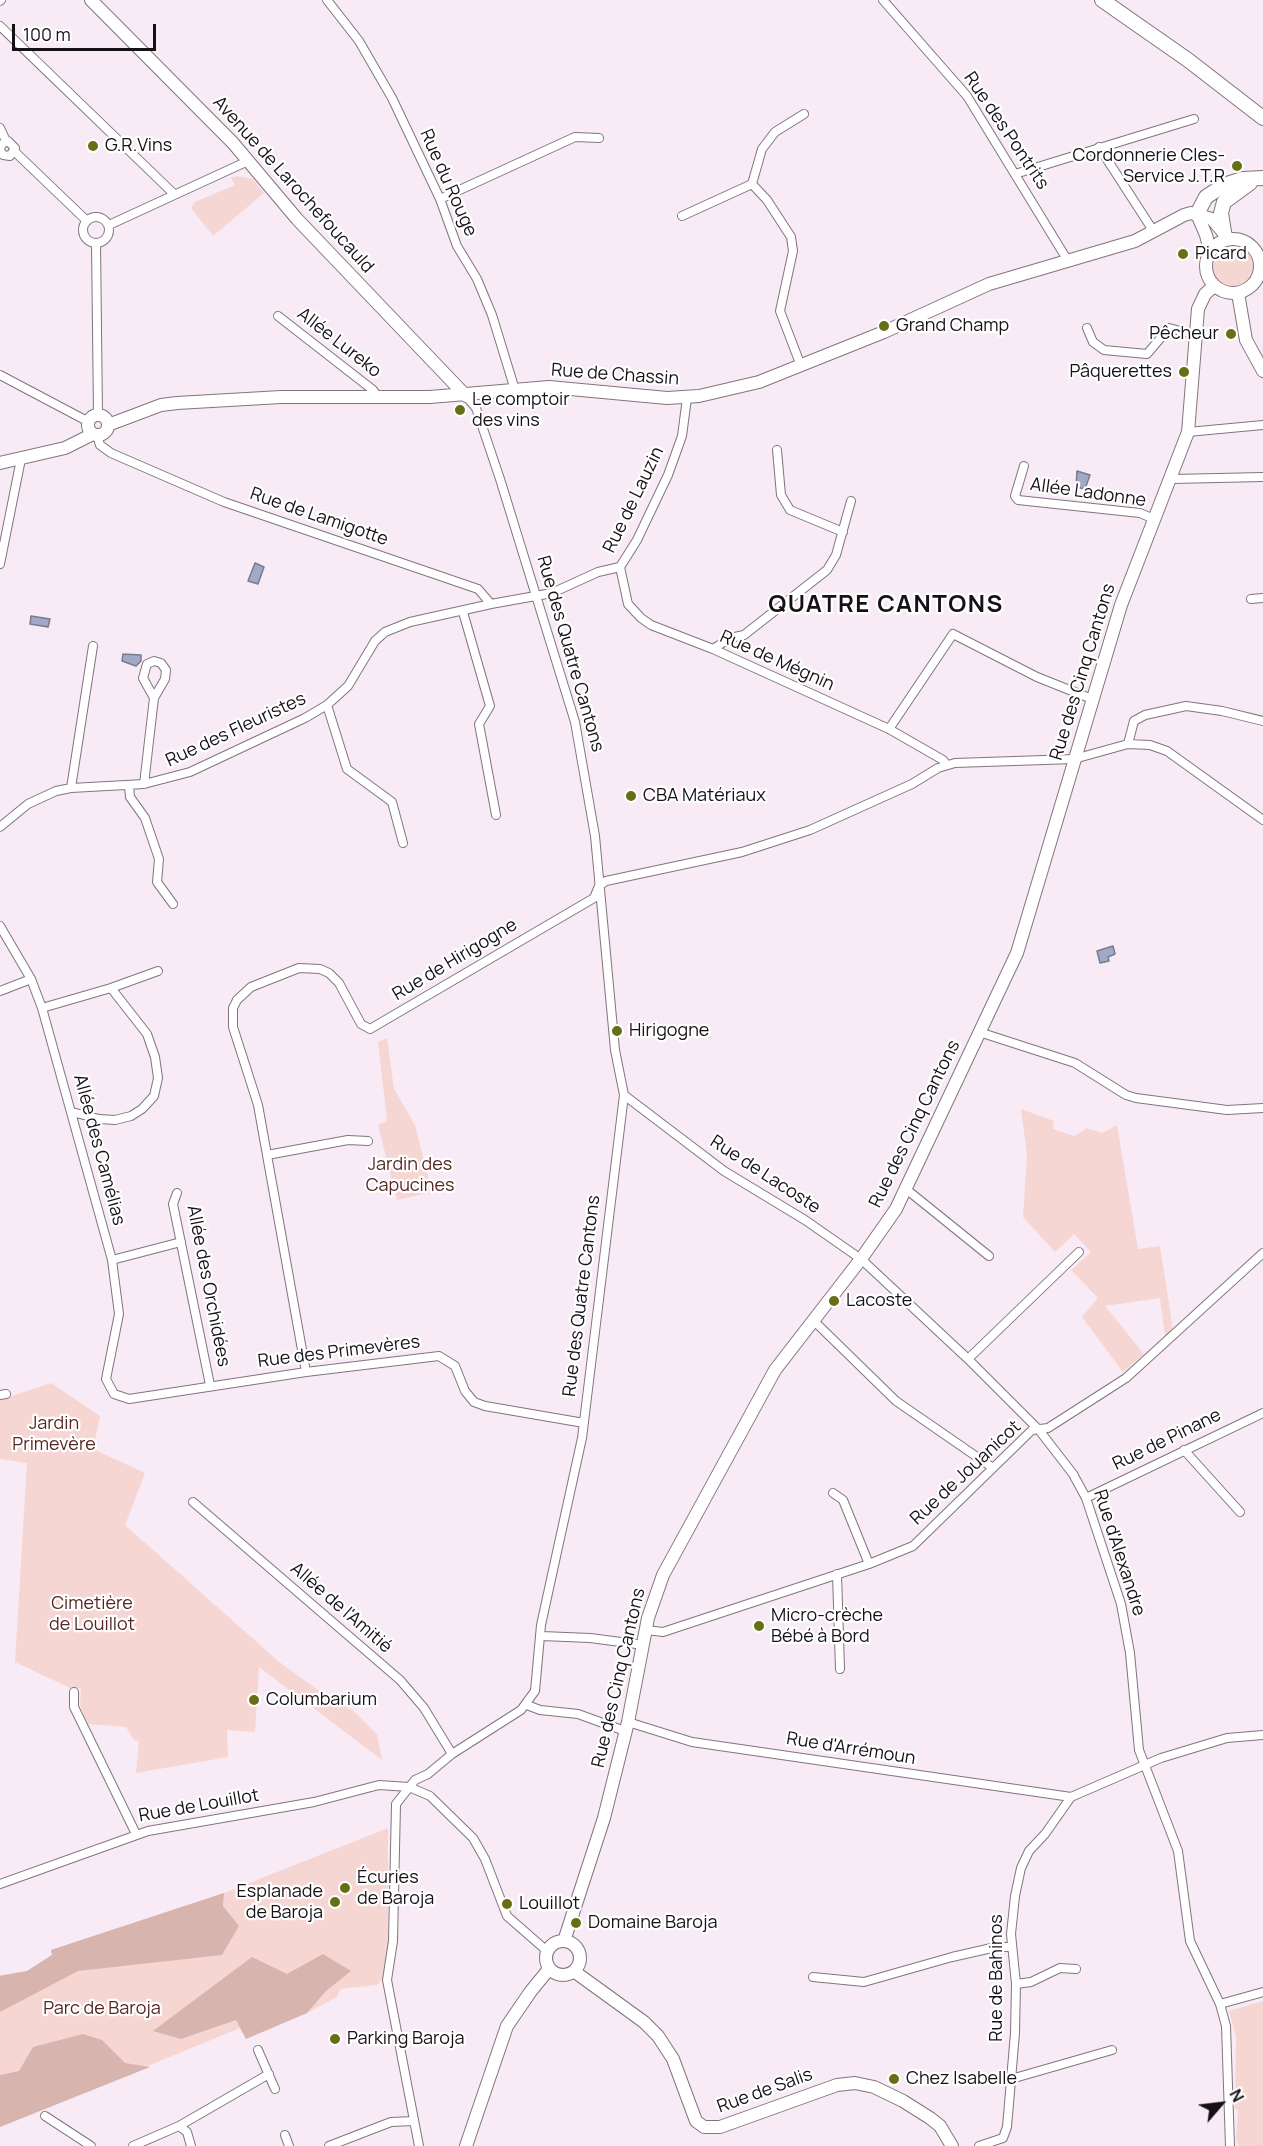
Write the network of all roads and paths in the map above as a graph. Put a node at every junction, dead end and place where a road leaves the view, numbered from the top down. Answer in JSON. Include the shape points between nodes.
{"nodes":[{"id":1,"x":92,"y":0,"type":"edge"},
{"id":2,"x":327,"y":0,"type":"edge"},
{"id":3,"x":883,"y":0,"type":"edge"},
{"id":4,"x":1102,"y":0,"type":"edge"},
{"id":5,"x":0,"y":26,"type":"edge"},
{"id":6,"x":804,"y":114,"type":"dead end"},
{"id":7,"x":1194,"y":119,"type":"dead end"},
{"id":8,"x":1262,"y":119,"type":"edge"},
{"id":9,"x":0,"y":128,"type":"edge"},
{"id":10,"x":599,"y":138,"type":"dead end"},
{"id":11,"x":6,"y":141,"type":"junction"},
{"id":12,"x":1099,"y":147,"type":"junction"},
{"id":13,"x":15,"y":152,"type":"junction"},
{"id":14,"x":1,"y":153,"type":"edge"},
{"id":15,"x":248,"y":161,"type":"junction"},
{"id":16,"x":1015,"y":174,"type":"junction"},
{"id":17,"x":1263,"y":178,"type":"edge"},
{"id":18,"x":752,"y":184,"type":"junction"},
{"id":19,"x":173,"y":193,"type":"junction"},
{"id":20,"x":440,"y":199,"type":"junction"},
{"id":21,"x":1197,"y":214,"type":"junction"},
{"id":22,"x":682,"y":216,"type":"dead end"},
{"id":23,"x":87,"y":221,"type":"junction"},
{"id":24,"x":109,"y":225,"type":"junction"},
{"id":25,"x":1154,"y":232,"type":"junction"},
{"id":26,"x":1227,"y":236,"type":"junction"},
{"id":27,"x":96,"y":243,"type":"junction"},
{"id":28,"x":1257,"y":246,"type":"edge"},
{"id":29,"x":1210,"y":251,"type":"junction"},
{"id":30,"x":1068,"y":261,"type":"junction"},
{"id":31,"x":1261,"y":265,"type":"edge"},
{"id":32,"x":1214,"y":286,"type":"junction"},
{"id":33,"x":1238,"y":293,"type":"junction"},
{"id":34,"x":278,"y":316,"type":"dead end"},
{"id":35,"x":1087,"y":328,"type":"dead end"},
{"id":36,"x":1196,"y":335,"type":"junction"},
{"id":37,"x":801,"y":366,"type":"junction"},
{"id":38,"x":1263,"y":370,"type":"edge"},
{"id":39,"x":0,"y":375,"type":"edge"},
{"id":40,"x":515,"y":390,"type":"junction"},
{"id":41,"x":466,"y":396,"type":"junction"},
{"id":42,"x":378,"y":397,"type":"junction"},
{"id":43,"x":687,"y":398,"type":"junction"},
{"id":44,"x":1263,"y":425,"type":"edge"},
{"id":45,"x":94,"y":427,"type":"junction"},
{"id":46,"x":1188,"y":432,"type":"junction"},
{"id":47,"x":777,"y":450,"type":"dead end"},
{"id":48,"x":21,"y":459,"type":"junction"},
{"id":49,"x":0,"y":463,"type":"edge"},
{"id":50,"x":1024,"y":466,"type":"dead end"},
{"id":51,"x":1263,"y":477,"type":"edge"},
{"id":52,"x":1172,"y":479,"type":"junction"},
{"id":53,"x":851,"y":501,"type":"dead end"},
{"id":54,"x":1154,"y":519,"type":"junction"},
{"id":55,"x":843,"y":532,"type":"junction"},
{"id":56,"x":0,"y":564,"type":"edge"},
{"id":57,"x":620,"y":567,"type":"junction"},
{"id":58,"x":538,"y":594,"type":"junction"},
{"id":59,"x":1263,"y":598,"type":"edge"},
{"id":60,"x":1251,"y":600,"type":"dead end"},
{"id":61,"x":491,"y":604,"type":"junction"},
{"id":62,"x":463,"y":612,"type":"junction"},
{"id":63,"x":93,"y":646,"type":"dead end"},
{"id":64,"x":712,"y":649,"type":"junction"},
{"id":65,"x":154,"y":698,"type":"dead end"},
{"id":66,"x":1092,"y":699,"type":"junction"},
{"id":67,"x":327,"y":705,"type":"junction"},
{"id":68,"x":1263,"y":721,"type":"edge"},
{"id":69,"x":889,"y":729,"type":"junction"},
{"id":70,"x":1128,"y":744,"type":"junction"},
{"id":71,"x":1074,"y":759,"type":"junction"},
{"id":72,"x":947,"y":765,"type":"junction"},
{"id":73,"x":144,"y":784,"type":"junction"},
{"id":74,"x":129,"y":786,"type":"junction"},
{"id":75,"x":71,"y":788,"type":"junction"},
{"id":76,"x":496,"y":814,"type":"dead end"},
{"id":77,"x":1263,"y":820,"type":"edge"},
{"id":78,"x":0,"y":827,"type":"edge"},
{"id":79,"x":403,"y":843,"type":"dead end"},
{"id":80,"x":599,"y":886,"type":"junction"},
{"id":81,"x":173,"y":904,"type":"dead end"},
{"id":82,"x":0,"y":926,"type":"edge"},
{"id":83,"x":158,"y":971,"type":"dead end"},
{"id":84,"x":31,"y":979,"type":"junction"},
{"id":85,"x":111,"y":988,"type":"junction"},
{"id":86,"x":0,"y":991,"type":"edge"},
{"id":87,"x":42,"y":1008,"type":"junction"},
{"id":88,"x":979,"y":1032,"type":"junction"},
{"id":89,"x":624,"y":1095,"type":"junction"},
{"id":90,"x":1263,"y":1108,"type":"edge"},
{"id":91,"x":72,"y":1112,"type":"junction"},
{"id":92,"x":368,"y":1140,"type":"dead end"},
{"id":93,"x":267,"y":1155,"type":"junction"},
{"id":94,"x":906,"y":1190,"type":"junction"},
{"id":95,"x":177,"y":1193,"type":"dead end"},
{"id":96,"x":181,"y":1242,"type":"junction"},
{"id":97,"x":1078,"y":1251,"type":"dead end"},
{"id":98,"x":1263,"y":1253,"type":"edge"},
{"id":99,"x":989,"y":1256,"type":"dead end"},
{"id":100,"x":861,"y":1259,"type":"junction"},
{"id":101,"x":112,"y":1260,"type":"junction"},
{"id":102,"x":813,"y":1320,"type":"junction"},
{"id":103,"x":968,"y":1359,"type":"junction"},
{"id":104,"x":306,"y":1372,"type":"junction"},
{"id":105,"x":210,"y":1385,"type":"junction"},
{"id":106,"x":112,"y":1391,"type":"joint"},
{"id":107,"x":1263,"y":1413,"type":"edge"},
{"id":108,"x":584,"y":1423,"type":"junction"},
{"id":109,"x":1039,"y":1430,"type":"junction"},
{"id":110,"x":1184,"y":1450,"type":"junction"},
{"id":111,"x":993,"y":1468,"type":"junction"},
{"id":112,"x":833,"y":1493,"type":"dead end"},
{"id":113,"x":1086,"y":1498,"type":"junction"},
{"id":114,"x":193,"y":1502,"type":"dead end"},
{"id":115,"x":1240,"y":1512,"type":"dead end"},
{"id":116,"x":869,"y":1564,"type":"junction"},
{"id":117,"x":837,"y":1574,"type":"junction"},
{"id":118,"x":646,"y":1630,"type":"junction"},
{"id":119,"x":542,"y":1636,"type":"junction"},
{"id":120,"x":644,"y":1645,"type":"junction"},
{"id":121,"x":840,"y":1669,"type":"dead end"},
{"id":122,"x":74,"y":1692,"type":"dead end"},
{"id":123,"x":526,"y":1705,"type":"junction"},
{"id":124,"x":627,"y":1726,"type":"junction"},
{"id":125,"x":1263,"y":1735,"type":"edge"},
{"id":126,"x":452,"y":1754,"type":"junction"},
{"id":127,"x":1144,"y":1765,"type":"junction"},
{"id":128,"x":409,"y":1787,"type":"junction"},
{"id":129,"x":1071,"y":1797,"type":"junction"},
{"id":130,"x":136,"y":1834,"type":"junction"},
{"id":131,"x":0,"y":1884,"type":"edge"},
{"id":132,"x":564,"y":1941,"type":"junction"},
{"id":133,"x":1012,"y":1947,"type":"junction"},
{"id":134,"x":547,"y":1951,"type":"junction"},
{"id":135,"x":549,"y":1969,"type":"junction"},
{"id":136,"x":1076,"y":1969,"type":"dead end"},
{"id":137,"x":575,"y":1972,"type":"junction"},
{"id":138,"x":813,"y":1977,"type":"dead end"},
{"id":139,"x":1016,"y":1984,"type":"junction"},
{"id":140,"x":1263,"y":1992,"type":"edge"},
{"id":141,"x":1220,"y":2004,"type":"junction"},
{"id":142,"x":258,"y":2050,"type":"dead end"},
{"id":143,"x":1112,"y":2050,"type":"dead end"},
{"id":144,"x":268,"y":2074,"type":"junction"},
{"id":145,"x":1011,"y":2079,"type":"junction"},
{"id":146,"x":275,"y":2089,"type":"dead end"},
{"id":147,"x":45,"y":2116,"type":"dead end"},
{"id":148,"x":414,"y":2121,"type":"junction"},
{"id":149,"x":179,"y":2126,"type":"junction"},
{"id":150,"x":285,"y":2135,"type":"dead end"},
{"id":151,"x":91,"y":2146,"type":"edge"},
{"id":152,"x":133,"y":2146,"type":"edge"},
{"id":153,"x":191,"y":2146,"type":"edge"},
{"id":154,"x":289,"y":2146,"type":"edge"},
{"id":155,"x":329,"y":2146,"type":"edge"},
{"id":156,"x":419,"y":2146,"type":"edge"},
{"id":157,"x":466,"y":2146,"type":"edge"},
{"id":158,"x":952,"y":2146,"type":"edge"},
{"id":159,"x":979,"y":2146,"type":"edge"},
{"id":160,"x":1230,"y":2146,"type":"edge"}],
"edges":[{"from":1,"to":15,"type":"street","name":"Avenue de Larochefoucauld"},
{"from":2,"to":20,"type":"street","name":"Rue du Rouge","via":[[354,33],[387,89]]},
{"from":3,"to":16,"type":"street","name":"Rue des Pontrits","via":[[967,96]]},
{"from":4,"to":8,"type":"main road","via":[[1188,60]]},
{"from":5,"to":19,"type":"street"},
{"from":6,"to":18,"type":"street","via":[[775,132],[762,149]]},
{"from":7,"to":12,"type":"street"},
{"from":9,"to":11,"type":"street"},
{"from":10,"to":20,"type":"street","via":[[575,137]]},
{"from":11,"to":13,"type":"street","via":[[14,144]]},
{"from":11,"to":14,"type":"street"},
{"from":12,"to":16,"type":"street"},
{"from":12,"to":25,"type":"street"},
{"from":13,"to":14,"type":"street","via":[[10,156]]},
{"from":13,"to":23,"type":"street"},
{"from":15,"to":19,"type":"street"},
{"from":15,"to":41,"type":"street","name":"Avenue de Larochefoucauld","via":[[297,219]]},
{"from":16,"to":30,"type":"street","name":"Rue des Pontrits"},
{"from":17,"to":21,"type":"main road","via":[[1224,185],[1206,197]]},
{"from":17,"to":26,"type":"main road","via":[[1245,185],[1224,202],[1221,213]]},
{"from":18,"to":22,"type":"street"},
{"from":18,"to":37,"type":"street","via":[[791,237],[793,251],[780,311]]},
{"from":19,"to":24,"type":"street"},
{"from":20,"to":40,"type":"street","name":"Rue du Rouge","via":[[457,246],[492,315]]},
{"from":21,"to":25,"type":"street","name":"Rue de Chassin","via":[[1184,215]]},
{"from":21,"to":26,"type":"street","via":[[1212,219]]},
{"from":21,"to":29,"type":"street"},
{"from":23,"to":24,"type":"street","via":[[100,218]]},
{"from":23,"to":27,"type":"street","via":[[84,235]]},
{"from":24,"to":27,"type":"street","via":[[106,239]]},
{"from":25,"to":30,"type":"street","name":"Rue de Chassin"},
{"from":26,"to":28,"type":"street"},
{"from":26,"to":29,"type":"street"},
{"from":27,"to":45,"type":"street"},
{"from":28,"to":31,"type":"street"},
{"from":29,"to":32,"type":"street","via":[[1205,265]]},
{"from":30,"to":37,"type":"street","name":"Rue de Chassin","via":[[989,284]]},
{"from":31,"to":33,"type":"street","via":[[1256,281]]},
{"from":32,"to":33,"type":"street"},
{"from":32,"to":36,"type":"street","name":"Rue des Cinq Cantons","via":[[1201,302]]},
{"from":33,"to":38,"type":"street","via":[[1246,340]]},
{"from":34,"to":42,"type":"street","name":"Allée Lureko"},
{"from":35,"to":36,"type":"street","via":[[1100,348],[1139,353],[1151,352],[1169,328]]},
{"from":36,"to":46,"type":"street","name":"Rue des Cinq Cantons"},
{"from":37,"to":43,"type":"street","name":"Rue de Chassin","via":[[759,382]]},
{"from":39,"to":45,"type":"street","name":"Rue de Lamigotte"},
{"from":40,"to":41,"type":"street","name":"Rue de Chassin"},
{"from":40,"to":43,"type":"street","name":"Rue de Chassin","via":[[579,388]]},
{"from":41,"to":42,"type":"street","name":"Rue de Chassin"},
{"from":41,"to":58,"type":"street","name":"Rue des Quatre Cantons","via":[[476,408]]},
{"from":42,"to":45,"type":"street","name":"Rue de Chassin","via":[[177,403],[108,424],[105,432]]},
{"from":43,"to":57,"type":"street","name":"Rue de Lauzin","via":[[675,458]]},
{"from":44,"to":46,"type":"street"},
{"from":45,"to":48,"type":"street","via":[[65,448]]},
{"from":45,"to":61,"type":"street","name":"Rue de Lamigotte","via":[[105,450],[131,462],[224,502],[478,589]]},
{"from":46,"to":52,"type":"street","name":"Rue des Cinq Cantons"},
{"from":47,"to":55,"type":"street","via":[[781,495],[790,510]]},
{"from":48,"to":49,"type":"street"},
{"from":48,"to":56,"type":"street"},
{"from":50,"to":54,"type":"street","name":"Allée Ladonne","via":[[1015,496],[1018,500],[1140,513]]},
{"from":51,"to":52,"type":"street"},
{"from":52,"to":54,"type":"street","name":"Rue des Cinq Cantons"},
{"from":53,"to":55,"type":"street"},
{"from":54,"to":66,"type":"street","name":"Rue des Cinq Cantons"},
{"from":55,"to":64,"type":"street","via":[[827,570],[744,635]]},
{"from":57,"to":58,"type":"street","name":"Rue de Lauzin","via":[[598,572],[552,593]]},
{"from":57,"to":64,"type":"street","name":"Rue de Mégnin","via":[[628,604],[641,618]]},
{"from":58,"to":61,"type":"street"},
{"from":58,"to":80,"type":"street","name":"Rue des Quatre Cantons","via":[[582,752]]},
{"from":59,"to":60,"type":"street"},
{"from":61,"to":62,"type":"street","name":"Rue des Fleuristes"},
{"from":62,"to":67,"type":"street","name":"Rue des Fleuristes","via":[[410,622],[385,632],[375,641],[348,686]]},
{"from":62,"to":76,"type":"street","via":[[490,706],[479,724]]},
{"from":63,"to":75,"type":"street"},
{"from":64,"to":69,"type":"street","name":"Rue de Mégnin"},
{"from":65,"to":73,"type":"street"},
{"from":66,"to":69,"type":"street","via":[[1037,677],[953,634]]},
{"from":66,"to":71,"type":"street","name":"Rue des Cinq Cantons"},
{"from":67,"to":73,"type":"street","name":"Rue des Fleuristes","via":[[190,772]]},
{"from":67,"to":79,"type":"street","via":[[347,769],[392,802]]},
{"from":68,"to":70,"type":"street","via":[[1186,706],[1134,721]]},
{"from":69,"to":72,"type":"street","name":"Rue de Mégnin"},
{"from":70,"to":71,"type":"street","name":"Rue de Hirigogne"},
{"from":70,"to":77,"type":"street","via":[[1167,751]]},
{"from":71,"to":72,"type":"street","name":"Rue de Hirigogne"},
{"from":71,"to":88,"type":"street","name":"Rue des Cinq Cantons","via":[[1017,953]]},
{"from":72,"to":80,"type":"street","name":"Rue de Hirigogne","via":[[810,830],[742,852]]},
{"from":73,"to":74,"type":"street","name":"Rue des Fleuristes"},
{"from":74,"to":75,"type":"street","name":"Rue des Fleuristes"},
{"from":74,"to":81,"type":"street","via":[[130,797],[145,818],[159,859],[157,882]]},
{"from":75,"to":78,"type":"street","name":"Rue des Fleuristes","via":[[34,801]]},
{"from":80,"to":89,"type":"street","name":"Rue des Quatre Cantons","via":[[615,1050]]},
{"from":80,"to":93,"type":"street","name":"Rue de Hirigogne","via":[[594,898],[370,1029],[361,1024],[339,983],[320,969],[299,968],[250,987],[233,1008],[232,1027],[258,1105]]},
{"from":82,"to":84,"type":"street","name":"Allée des Camélias"},
{"from":83,"to":85,"type":"street"},
{"from":84,"to":86,"type":"street"},
{"from":84,"to":87,"type":"street","name":"Allée des Camélias"},
{"from":85,"to":87,"type":"street"},
{"from":85,"to":91,"type":"street","via":[[147,1034],[158,1078],[154,1096],[136,1113],[115,1120]]},
{"from":87,"to":91,"type":"street","name":"Allée des Camélias"},
{"from":88,"to":90,"type":"street","via":[[1075,1063],[1136,1098],[1227,1110]]},
{"from":88,"to":94,"type":"street","name":"Rue des Cinq Cantons"},
{"from":89,"to":100,"type":"street","name":"Rue de Lacoste","via":[[724,1171]]},
{"from":89,"to":108,"type":"street","name":"Rue des Quatre Cantons"},
{"from":91,"to":101,"type":"street","name":"Allée des Camélias"},
{"from":92,"to":93,"type":"street"},
{"from":93,"to":104,"type":"street","name":"Rue de Hirigogne"},
{"from":94,"to":99,"type":"street"},
{"from":94,"to":100,"type":"street","name":"Rue des Cinq Cantons"},
{"from":95,"to":96,"type":"street","name":"Allée des Orchidées","via":[[173,1204]]},
{"from":96,"to":101,"type":"street"},
{"from":96,"to":105,"type":"street","name":"Allée des Orchidées"},
{"from":97,"to":103,"type":"street"},
{"from":98,"to":109,"type":"street","name":"Rue de Jouanicot","via":[[1126,1378]]},
{"from":100,"to":102,"type":"street","name":"Rue des Cinq Cantons"},
{"from":100,"to":103,"type":"street","name":"Rue d'Alexandre"},
{"from":101,"to":106,"type":"street","name":"Allée des Camélias","via":[[118,1314],[107,1375]]},
{"from":102,"to":111,"type":"street","via":[[896,1401]]},
{"from":102,"to":118,"type":"street","name":"Rue des Cinq Cantons","via":[[775,1370],[678,1544],[663,1575]]},
{"from":103,"to":109,"type":"street","name":"Rue d'Alexandre"},
{"from":104,"to":105,"type":"street","name":"Rue des Primevères"},
{"from":104,"to":108,"type":"street","name":"Rue des Primevères","via":[[440,1356],[455,1366],[474,1402]]},
{"from":105,"to":106,"type":"street","name":"Rue des Primevères","via":[[129,1399]]},
{"from":107,"to":110,"type":"street","name":"Rue de Pinane"},
{"from":108,"to":119,"type":"street","name":"Rue des Quatre Cantons","via":[[541,1625]]},
{"from":109,"to":111,"type":"street","name":"Rue de Jouanicot","via":[[1032,1430]]},
{"from":109,"to":113,"type":"street","name":"Rue d'Alexandre"},
{"from":110,"to":113,"type":"street","name":"Rue de Pinane"},
{"from":110,"to":115,"type":"street"},
{"from":111,"to":116,"type":"street","name":"Rue de Jouanicot","via":[[913,1546]]},
{"from":112,"to":116,"type":"street","via":[[843,1500]]},
{"from":113,"to":127,"type":"street","name":"Rue d'Alexandre","via":[[1121,1604]]},
{"from":114,"to":126,"type":"street","name":"Allée de l'Amitié","via":[[400,1680],[424,1708]]},
{"from":116,"to":117,"type":"street","name":"Rue de Jouanicot"},
{"from":117,"to":118,"type":"street","name":"Rue de Jouanicot","via":[[663,1632]]},
{"from":117,"to":121,"type":"street"},
{"from":118,"to":120,"type":"street","name":"Rue des Cinq Cantons"},
{"from":119,"to":120,"type":"street"},
{"from":119,"to":123,"type":"street","name":"Rue des Quatre Cantons","via":[[538,1679]]},
{"from":120,"to":124,"type":"street","name":"Rue des Cinq Cantons"},
{"from":122,"to":130,"type":"street","via":[[74,1707]]},
{"from":123,"to":124,"type":"street","name":"Rue d'Arrémoun"},
{"from":123,"to":126,"type":"street"},
{"from":124,"to":129,"type":"street","name":"Rue d'Arrémoun","via":[[692,1742]]},
{"from":124,"to":132,"type":"street","name":"Rue des Cinq Cantons","via":[[604,1818]]},
{"from":125,"to":127,"type":"street","via":[[1227,1738]]},
{"from":126,"to":128,"type":"street"},
{"from":127,"to":129,"type":"street"},
{"from":127,"to":141,"type":"street","name":"Rue d'Alexandre","via":[[1178,1851],[1191,1941]]},
{"from":128,"to":130,"type":"street","name":"Rue de Louillot","via":[[379,1785],[314,1802]]},
{"from":128,"to":134,"type":"street","via":[[430,1796],[473,1838],[507,1916]]},
{"from":128,"to":148,"type":"street","via":[[396,1804],[395,1812],[393,1941],[387,1980]]},
{"from":129,"to":133,"type":"street","name":"Rue de Bahinos","via":[[1029,1851],[1021,1868]]},
{"from":130,"to":131,"type":"street","name":"Rue de Louillot"},
{"from":132,"to":134,"type":"street","via":[[554,1943]]},
{"from":132,"to":137,"type":"street","via":[[579,1950],[580,1962]]},
{"from":133,"to":138,"type":"street","via":[[974,1952],[864,1982]]},
{"from":133,"to":139,"type":"street","name":"Rue de Bahinos"},
{"from":134,"to":135,"type":"street"},
{"from":135,"to":137,"type":"street","via":[[559,1975]]},
{"from":135,"to":157,"type":"street","via":[[507,2026]]},
{"from":136,"to":139,"type":"street","via":[[1060,1968],[1031,1982]]},
{"from":137,"to":158,"type":"street","name":"Rue de Salis","via":[[658,2036],[673,2060],[696,2121],[704,2127],[720,2127],[837,2085],[855,2083],[884,2092],[930,2118]]},
{"from":139,"to":145,"type":"street","name":"Rue de Bahinos"},
{"from":140,"to":141,"type":"street"},
{"from":141,"to":160,"type":"street","name":"Rue d'Alexandre","via":[[1228,2038]]},
{"from":142,"to":144,"type":"street"},
{"from":143,"to":145,"type":"street"},
{"from":144,"to":146,"type":"street"},
{"from":144,"to":149,"type":"street"},
{"from":145,"to":159,"type":"street","name":"Rue de Bahinos","via":[[1003,2138]]},
{"from":147,"to":151,"type":"street"},
{"from":148,"to":155,"type":"street","via":[[391,2122]]},
{"from":148,"to":156,"type":"street"},
{"from":149,"to":152,"type":"street"},
{"from":149,"to":153,"type":"street","via":[[187,2132]]},
{"from":150,"to":154,"type":"street"}]}
